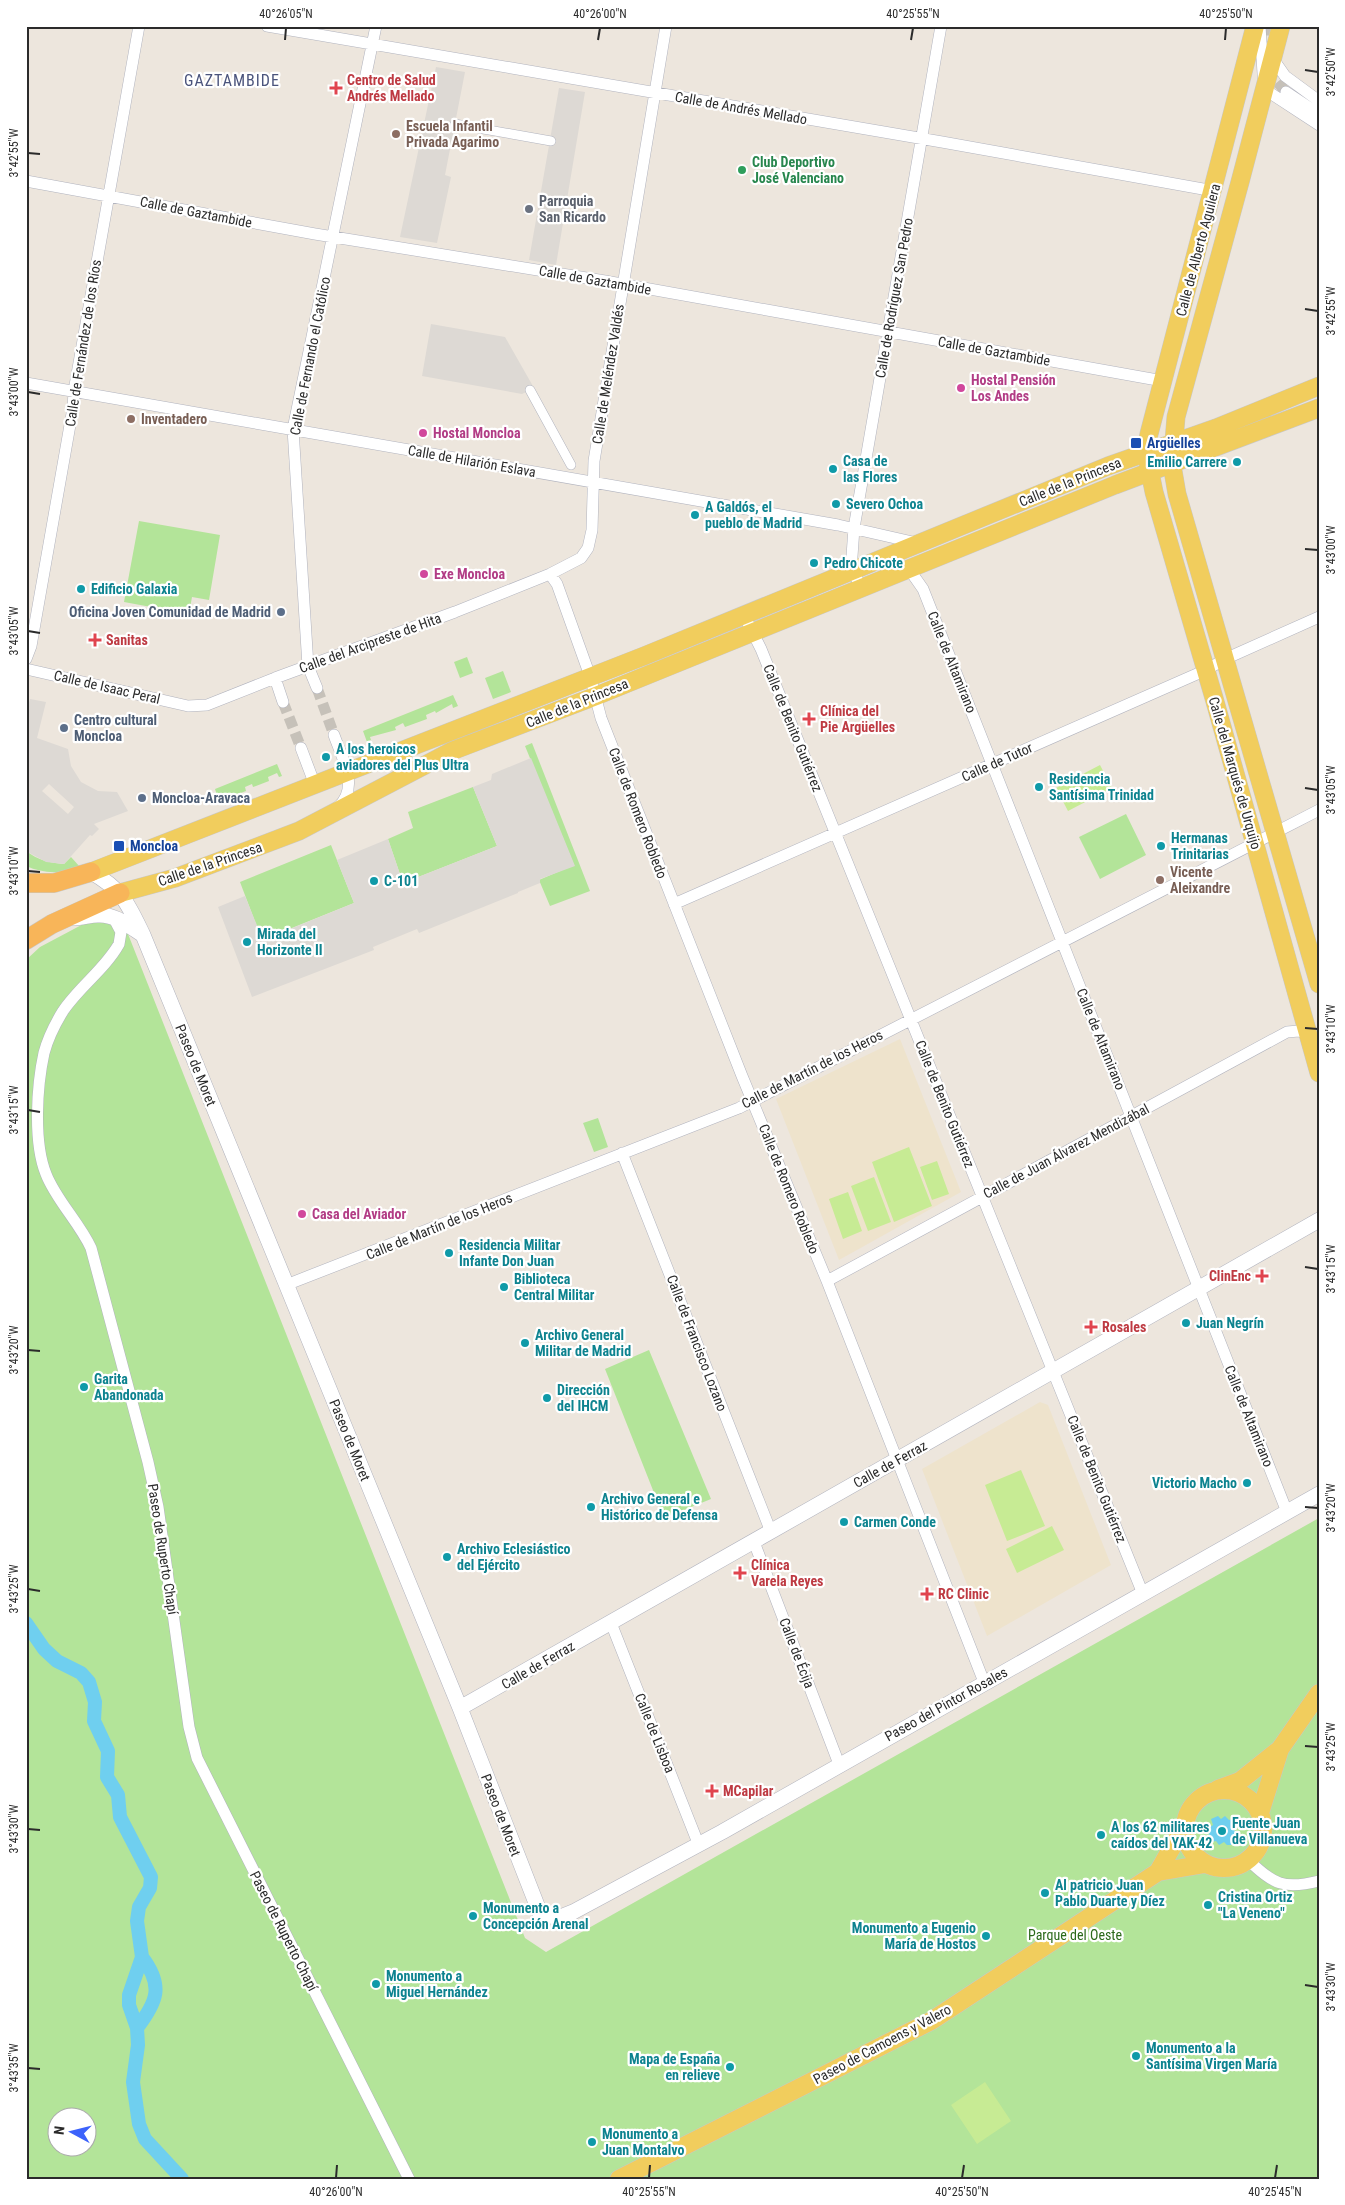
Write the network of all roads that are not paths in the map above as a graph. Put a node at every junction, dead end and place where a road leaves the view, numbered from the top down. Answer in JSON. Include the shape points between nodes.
{"nodes":[{"id":1,"x":139,"y":26,"type":"edge"},
{"id":2,"x":268,"y":26,"type":"edge"},
{"id":3,"x":376,"y":26,"type":"edge"},
{"id":4,"x":666,"y":26,"type":"edge"},
{"id":5,"x":941,"y":26,"type":"edge"},
{"id":6,"x":1281,"y":26,"type":"edge"},
{"id":7,"x":1258,"y":30,"type":"edge"},
{"id":8,"x":373,"y":44,"type":"junction"},
{"id":9,"x":1272,"y":59,"type":"junction"},
{"id":10,"x":1264,"y":89,"type":"junction"},
{"id":11,"x":1286,"y":92,"type":"tunnel mouth"},
{"id":12,"x":655,"y":93,"type":"junction"},
{"id":13,"x":1319,"y":101,"type":"edge"},
{"id":14,"x":1319,"y":114,"type":"edge"},
{"id":15,"x":455,"y":124,"type":"dead end"},
{"id":16,"x":1319,"y":126,"type":"edge"},
{"id":17,"x":922,"y":139,"type":"junction"},
{"id":18,"x":551,"y":140,"type":"dead end"},
{"id":19,"x":26,"y":182,"type":"edge"},
{"id":20,"x":1214,"y":191,"type":"junction"},
{"id":21,"x":109,"y":195,"type":"junction"},
{"id":22,"x":333,"y":237,"type":"junction"},
{"id":23,"x":624,"y":285,"type":"junction"},
{"id":24,"x":888,"y":333,"type":"junction"},
{"id":25,"x":1163,"y":381,"type":"junction"},
{"id":26,"x":26,"y":382,"type":"edge"},
{"id":27,"x":1319,"y":386,"type":"edge"},
{"id":28,"x":530,"y":390,"type":"dead end"},
{"id":29,"x":74,"y":391,"type":"junction"},
{"id":30,"x":1319,"y":408,"type":"edge"},
{"id":31,"x":293,"y":429,"type":"junction"},
{"id":32,"x":1172,"y":444,"type":"junction"},
{"id":33,"x":1146,"y":452,"type":"junction"},
{"id":34,"x":571,"y":465,"type":"dead end"},
{"id":35,"x":1172,"y":465,"type":"junction"},
{"id":36,"x":1150,"y":473,"type":"junction"},
{"id":37,"x":593,"y":482,"type":"junction"},
{"id":38,"x":854,"y":528,"type":"junction"},
{"id":39,"x":917,"y":543,"type":"junction"},
{"id":40,"x":909,"y":568,"type":"junction"},
{"id":41,"x":851,"y":570,"type":"junction"},
{"id":42,"x":550,"y":574,"type":"junction"},
{"id":43,"x":862,"y":587,"type":"junction"},
{"id":44,"x":744,"y":615,"type":"junction"},
{"id":45,"x":1319,"y":617,"type":"edge"},
{"id":46,"x":754,"y":631,"type":"junction"},
{"id":47,"x":26,"y":659,"type":"edge"},
{"id":48,"x":1225,"y":659,"type":"junction"},
{"id":49,"x":308,"y":666,"type":"junction"},
{"id":50,"x":26,"y":669,"type":"edge"},
{"id":51,"x":1206,"y":670,"type":"junction"},
{"id":52,"x":590,"y":676,"type":"junction"},
{"id":53,"x":275,"y":678,"type":"junction"},
{"id":54,"x":317,"y":688,"type":"tunnel mouth"},
{"id":55,"x":596,"y":696,"type":"junction"},
{"id":56,"x":283,"y":702,"type":"tunnel mouth"},
{"id":57,"x":188,"y":706,"type":"joint"},
{"id":58,"x":334,"y":735,"type":"tunnel mouth"},
{"id":59,"x":301,"y":748,"type":"tunnel mouth"},
{"id":60,"x":992,"y":764,"type":"junction"},
{"id":61,"x":347,"y":772,"type":"junction"},
{"id":62,"x":315,"y":785,"type":"junction"},
{"id":63,"x":1319,"y":810,"type":"edge"},
{"id":64,"x":298,"y":831,"type":"junction"},
{"id":65,"x":1274,"y":833,"type":"junction"},
{"id":66,"x":835,"y":834,"type":"junction"},
{"id":67,"x":1255,"y":844,"type":"junction"},
{"id":68,"x":92,"y":872,"type":"junction"},
{"id":69,"x":32,"y":880,"type":"edge"},
{"id":70,"x":120,"y":893,"type":"junction"},
{"id":71,"x":674,"y":904,"type":"junction"},
{"id":72,"x":112,"y":917,"type":"junction"},
{"id":73,"x":62,"y":919,"type":"junction"},
{"id":74,"x":143,"y":936,"type":"junction"},
{"id":75,"x":26,"y":940,"type":"edge"},
{"id":76,"x":1062,"y":942,"type":"junction"},
{"id":77,"x":1319,"y":984,"type":"edge"},
{"id":78,"x":910,"y":1019,"type":"junction"},
{"id":79,"x":1308,"y":1033,"type":"junction"},
{"id":80,"x":1319,"y":1073,"type":"edge"},
{"id":81,"x":753,"y":1101,"type":"junction"},
{"id":82,"x":1131,"y":1116,"type":"junction"},
{"id":83,"x":622,"y":1153,"type":"junction"},
{"id":84,"x":982,"y":1197,"type":"junction"},
{"id":85,"x":1319,"y":1220,"type":"edge"},
{"id":86,"x":827,"y":1281,"type":"junction"},
{"id":87,"x":286,"y":1285,"type":"junction"},
{"id":88,"x":1199,"y":1288,"type":"junction"},
{"id":89,"x":1053,"y":1372,"type":"junction"},
{"id":90,"x":897,"y":1460,"type":"junction"},
{"id":91,"x":1319,"y":1494,"type":"edge"},
{"id":92,"x":1287,"y":1512,"type":"junction"},
{"id":93,"x":771,"y":1532,"type":"junction"},
{"id":94,"x":754,"y":1542,"type":"junction"},
{"id":95,"x":1143,"y":1594,"type":"junction"},
{"id":96,"x":611,"y":1623,"type":"junction"},
{"id":97,"x":984,"y":1682,"type":"junction"},
{"id":98,"x":1319,"y":1692,"type":"edge"},
{"id":99,"x":460,"y":1708,"type":"junction"},
{"id":100,"x":1280,"y":1749,"type":"junction"},
{"id":101,"x":839,"y":1764,"type":"junction"},
{"id":102,"x":1216,"y":1790,"type":"junction"},
{"id":103,"x":1260,"y":1813,"type":"junction"},
{"id":104,"x":1184,"y":1826,"type":"junction"},
{"id":105,"x":698,"y":1843,"type":"junction"},
{"id":106,"x":1248,"y":1860,"type":"junction"},
{"id":107,"x":1205,"y":1864,"type":"junction"},
{"id":108,"x":1158,"y":1872,"type":"junction"},
{"id":109,"x":1319,"y":1881,"type":"edge"},
{"id":110,"x":573,"y":1912,"type":"joint"},
{"id":111,"x":409,"y":2179,"type":"edge"},
{"id":112,"x":619,"y":2179,"type":"edge"}],
"edges":[{"from":1,"to":21,"type":"street","name":"Calle de Fernández de los Ríos"},
{"from":2,"to":8,"type":"street","name":"Calle de Andrés Mellado"},
{"from":3,"to":8,"type":"street","name":"Calle de Fernando el Católico"},
{"from":4,"to":12,"type":"street","name":"Calle de Meléndez Valdés"},
{"from":5,"to":17,"type":"street","name":"Calle de Rodríguez San Pedro"},
{"from":6,"to":9,"type":"main road","name":"Calle de Alberto Aguilera"},
{"from":7,"to":9,"type":"street"},
{"from":7,"to":10,"type":"street"},
{"from":7,"to":20,"type":"main road","name":"Calle de Alberto Aguilera"},
{"from":8,"to":12,"type":"street","name":"Calle de Andrés Mellado"},
{"from":8,"to":22,"type":"street","name":"Calle de Fernando el Católico"},
{"from":9,"to":10,"type":"main road","name":"Calle de Alberto Aguilera"},
{"from":9,"to":13,"type":"street","via":[[1285,76]]},
{"from":10,"to":16,"type":"street"},
{"from":10,"to":32,"type":"main road","name":"Calle de Alberto Aguilera","via":[[1177,410]]},
{"from":11,"to":14,"type":"street"},
{"from":12,"to":17,"type":"street","name":"Calle de Andrés Mellado"},
{"from":12,"to":23,"type":"street","name":"Calle de Meléndez Valdés"},
{"from":15,"to":18,"type":"street"},
{"from":17,"to":20,"type":"street","name":"Calle de Andrés Mellado"},
{"from":17,"to":24,"type":"street","name":"Calle de Rodríguez San Pedro"},
{"from":19,"to":21,"type":"street","name":"Calle de Gaztambide"},
{"from":20,"to":25,"type":"main road","name":"Calle de Alberto Aguilera"},
{"from":21,"to":22,"type":"street","name":"Calle de Gaztambide"},
{"from":21,"to":29,"type":"street","name":"Calle de Fernández de los Ríos"},
{"from":22,"to":23,"type":"street","name":"Calle de Gaztambide"},
{"from":22,"to":31,"type":"street","name":"Calle de Fernando el Católico"},
{"from":23,"to":24,"type":"street","name":"Calle de Gaztambide"},
{"from":23,"to":37,"type":"street","name":"Calle de Meléndez Valdés"},
{"from":24,"to":25,"type":"street","name":"Calle de Gaztambide"},
{"from":24,"to":38,"type":"street","name":"Calle de Rodríguez San Pedro"},
{"from":25,"to":33,"type":"main road","name":"Calle de Alberto Aguilera"},
{"from":26,"to":29,"type":"street","name":"Calle de Hilarión Eslava"},
{"from":27,"to":32,"type":"main road","name":"Calle de la Princesa"},
{"from":28,"to":34,"type":"street"},
{"from":29,"to":31,"type":"street","name":"Calle de Hilarión Eslava"},
{"from":29,"to":47,"type":"street","name":"Calle de Fernández de los Ríos","via":[[31,646]]},
{"from":30,"to":35,"type":"main road","name":"Calle de la Princesa"},
{"from":31,"to":37,"type":"street","name":"Calle de Hilarión Eslava"},
{"from":31,"to":49,"type":"street","name":"Calle de Fernando el Católico"},
{"from":32,"to":33,"type":"main road","name":"Calle de la Princesa"},
{"from":32,"to":35,"type":"main road","name":"Calle de Alberto Aguilera"},
{"from":33,"to":36,"type":"main road","name":"Calle de Alberto Aguilera"},
{"from":33,"to":39,"type":"main road","name":"Calle de la Princesa"},
{"from":35,"to":36,"type":"main road","name":"Calle de la Princesa"},
{"from":35,"to":48,"type":"main road","name":"Calle del Marqués de Urquijo","via":[[1177,494]]},
{"from":36,"to":40,"type":"main road","name":"Calle de la Princesa"},
{"from":36,"to":51,"type":"main road","name":"Calle del Marqués de Urquijo"},
{"from":37,"to":38,"type":"street","name":"Calle de Hilarión Eslava"},
{"from":37,"to":42,"type":"street","name":"Calle de Meléndez Valdés","via":[[592,530],[588,548],[581,558]]},
{"from":38,"to":39,"type":"street","name":"Calle de Hilarión Eslava"},
{"from":38,"to":41,"type":"street","name":"Calle de Rodríguez San Pedro"},
{"from":39,"to":41,"type":"main road","name":"Calle de la Princesa"},
{"from":40,"to":43,"type":"main road","name":"Calle de la Princesa"},
{"from":40,"to":60,"type":"street","name":"Calle de Altamirano","via":[[923,589]]},
{"from":41,"to":43,"type":"street"},
{"from":41,"to":44,"type":"main road","name":"Calle de la Princesa"},
{"from":42,"to":49,"type":"street","name":"Calle del Arcipreste de Hita"},
{"from":42,"to":52,"type":"street","via":[[557,584]]},
{"from":43,"to":46,"type":"main road","name":"Calle de la Princesa"},
{"from":44,"to":46,"type":"street","name":"Calle de Benito Gutiérrez"},
{"from":44,"to":52,"type":"main road","name":"Calle de la Princesa"},
{"from":45,"to":48,"type":"street","name":"Calle de Tutor"},
{"from":46,"to":55,"type":"main road","name":"Calle de la Princesa"},
{"from":46,"to":66,"type":"street","name":"Calle de Benito Gutiérrez"},
{"from":48,"to":51,"type":"street","name":"Calle de Tutor"},
{"from":48,"to":65,"type":"main road","name":"Calle del Marqués de Urquijo"},
{"from":49,"to":53,"type":"street","name":"Calle del Arcipreste de Hita"},
{"from":49,"to":54,"type":"street","name":"Calle de Fernando el Católico"},
{"from":50,"to":57,"type":"street","name":"Calle de Isaac Peral"},
{"from":51,"to":60,"type":"street","name":"Calle de Tutor"},
{"from":51,"to":67,"type":"main road","name":"Calle del Marqués de Urquijo"},
{"from":52,"to":55,"type":"street"},
{"from":52,"to":61,"type":"main road","name":"Calle de la Princesa"},
{"from":53,"to":56,"type":"street"},
{"from":53,"to":57,"type":"street","name":"Calle del Arcipreste de Hita","via":[[207,705]]},
{"from":55,"to":64,"type":"main road","name":"Calle de la Princesa","via":[[452,752]]},
{"from":55,"to":71,"type":"street","name":"Calle de Romero Robledo","via":[[601,718]]},
{"from":58,"to":61,"type":"street"},
{"from":59,"to":62,"type":"street"},
{"from":60,"to":66,"type":"street","name":"Calle de Tutor"},
{"from":60,"to":76,"type":"street","name":"Calle de Altamirano"},
{"from":61,"to":62,"type":"main road","name":"Calle de la Princesa"},
{"from":61,"to":64,"type":"street","name":"Calle de la Princesa","via":[[350,785],[345,800]]},
{"from":62,"to":68,"type":"main road","name":"Calle de la Princesa"},
{"from":63,"to":65,"type":"street","name":"Calle de Martín de los Heros"},
{"from":64,"to":70,"type":"main road","name":"Calle de la Princesa","via":[[175,878]]},
{"from":65,"to":67,"type":"street","name":"Calle de Martín de los Heros"},
{"from":65,"to":77,"type":"main road","name":"Calle del Marqués de Urquijo"},
{"from":66,"to":71,"type":"street","name":"Calle de Tutor"},
{"from":66,"to":78,"type":"street","name":"Calle de Benito Gutiérrez"},
{"from":67,"to":76,"type":"street","name":"Calle de Martín de los Heros"},
{"from":67,"to":79,"type":"main road","name":"Calle del Marqués de Urquijo"},
{"from":68,"to":69,"type":"highway","name":"Calle de la Princesa","via":[[65,881]]},
{"from":68,"to":70,"type":"main road","name":"Paseo de Moret"},
{"from":70,"to":73,"type":"highway"},
{"from":70,"to":74,"type":"main road","name":"Paseo de Moret"},
{"from":71,"to":81,"type":"street","name":"Calle de Romero Robledo"},
{"from":72,"to":73,"type":"main road","via":[[99,914]]},
{"from":72,"to":74,"type":"main road"},
{"from":72,"to":111,"type":"street","name":"Paseo de Ruperto Chapí","via":[[120,932],[119,944],[64,1011],[44,1052],[38,1130],[42,1164],[92,1248],[148,1462],[158,1507],[189,1727],[197,1758]]},
{"from":73,"to":75,"type":"highway"},
{"from":74,"to":87,"type":"main road","name":"Paseo de Moret"},
{"from":76,"to":78,"type":"street","name":"Calle de Martín de los Heros"},
{"from":76,"to":82,"type":"street","name":"Calle de Altamirano"},
{"from":78,"to":81,"type":"street","name":"Calle de Martín de los Heros"},
{"from":78,"to":84,"type":"street","name":"Calle de Benito Gutiérrez"},
{"from":79,"to":80,"type":"main road","name":"Calle del Marqués de Urquijo"},
{"from":79,"to":82,"type":"street","name":"Calle de Juan Álvarez Mendizábal","via":[[1287,1032]]},
{"from":81,"to":83,"type":"street","name":"Calle de Martín de los Heros"},
{"from":81,"to":86,"type":"street","name":"Calle de Romero Robledo"},
{"from":82,"to":84,"type":"street","name":"Calle de Juan Álvarez Mendizábal"},
{"from":82,"to":88,"type":"street","name":"Calle de Altamirano"},
{"from":83,"to":87,"type":"street","name":"Calle de Martín de los Heros"},
{"from":83,"to":93,"type":"street","name":"Calle de Francisco Lozano"},
{"from":84,"to":86,"type":"street","name":"Calle de Juan Álvarez Mendizábal"},
{"from":84,"to":89,"type":"street","name":"Calle de Benito Gutiérrez"},
{"from":85,"to":88,"type":"main road","name":"Calle de Ferraz"},
{"from":86,"to":90,"type":"street","name":"Calle de Romero Robledo"},
{"from":87,"to":99,"type":"main road","name":"Paseo de Moret"},
{"from":88,"to":89,"type":"main road","name":"Calle de Ferraz"},
{"from":88,"to":92,"type":"street","name":"Calle de Altamirano"},
{"from":89,"to":90,"type":"main road","name":"Calle de Ferraz"},
{"from":89,"to":95,"type":"street","name":"Calle de Benito Gutiérrez"},
{"from":90,"to":93,"type":"main road","name":"Calle de Ferraz"},
{"from":90,"to":97,"type":"street","name":"Calle de Romero Robledo"},
{"from":91,"to":92,"type":"main road","name":"Paseo del Pintor Rosales"},
{"from":92,"to":95,"type":"main road","name":"Paseo del Pintor Rosales"},
{"from":93,"to":94,"type":"main road","name":"Calle de Ferraz"},
{"from":94,"to":96,"type":"main road","name":"Calle de Ferraz"},
{"from":94,"to":101,"type":"street","name":"Calle de Écija"},
{"from":95,"to":97,"type":"main road","name":"Paseo del Pintor Rosales"},
{"from":96,"to":99,"type":"main road","name":"Calle de Ferraz"},
{"from":96,"to":105,"type":"street","name":"Calle de Lisboa"},
{"from":97,"to":101,"type":"main road","name":"Paseo del Pintor Rosales"},
{"from":98,"to":100,"type":"main road"},
{"from":99,"to":110,"type":"main road","name":"Paseo de Moret","via":[[540,1913],[558,1918]]},
{"from":100,"to":102,"type":"main road","via":[[1240,1781]]},
{"from":100,"to":103,"type":"main road"},
{"from":101,"to":105,"type":"main road","name":"Paseo del Pintor Rosales"},
{"from":102,"to":103,"type":"main road","via":[[1242,1794]]},
{"from":102,"to":104,"type":"main road","via":[[1204,1794],[1194,1803]]},
{"from":103,"to":106,"type":"main road","via":[[1262,1839]]},
{"from":104,"to":107,"type":"main road","via":[[1189,1848]]},
{"from":104,"to":108,"type":"main road"},
{"from":105,"to":110,"type":"main road","name":"Paseo del Pintor Rosales"},
{"from":106,"to":107,"type":"main road","via":[[1227,1868]]},
{"from":106,"to":109,"type":"street","via":[[1272,1881],[1284,1885],[1299,1886]]},
{"from":107,"to":108,"type":"main road"},
{"from":108,"to":112,"type":"main road","name":"Paseo de Camoens y Valero","via":[[931,2021]]}]}
